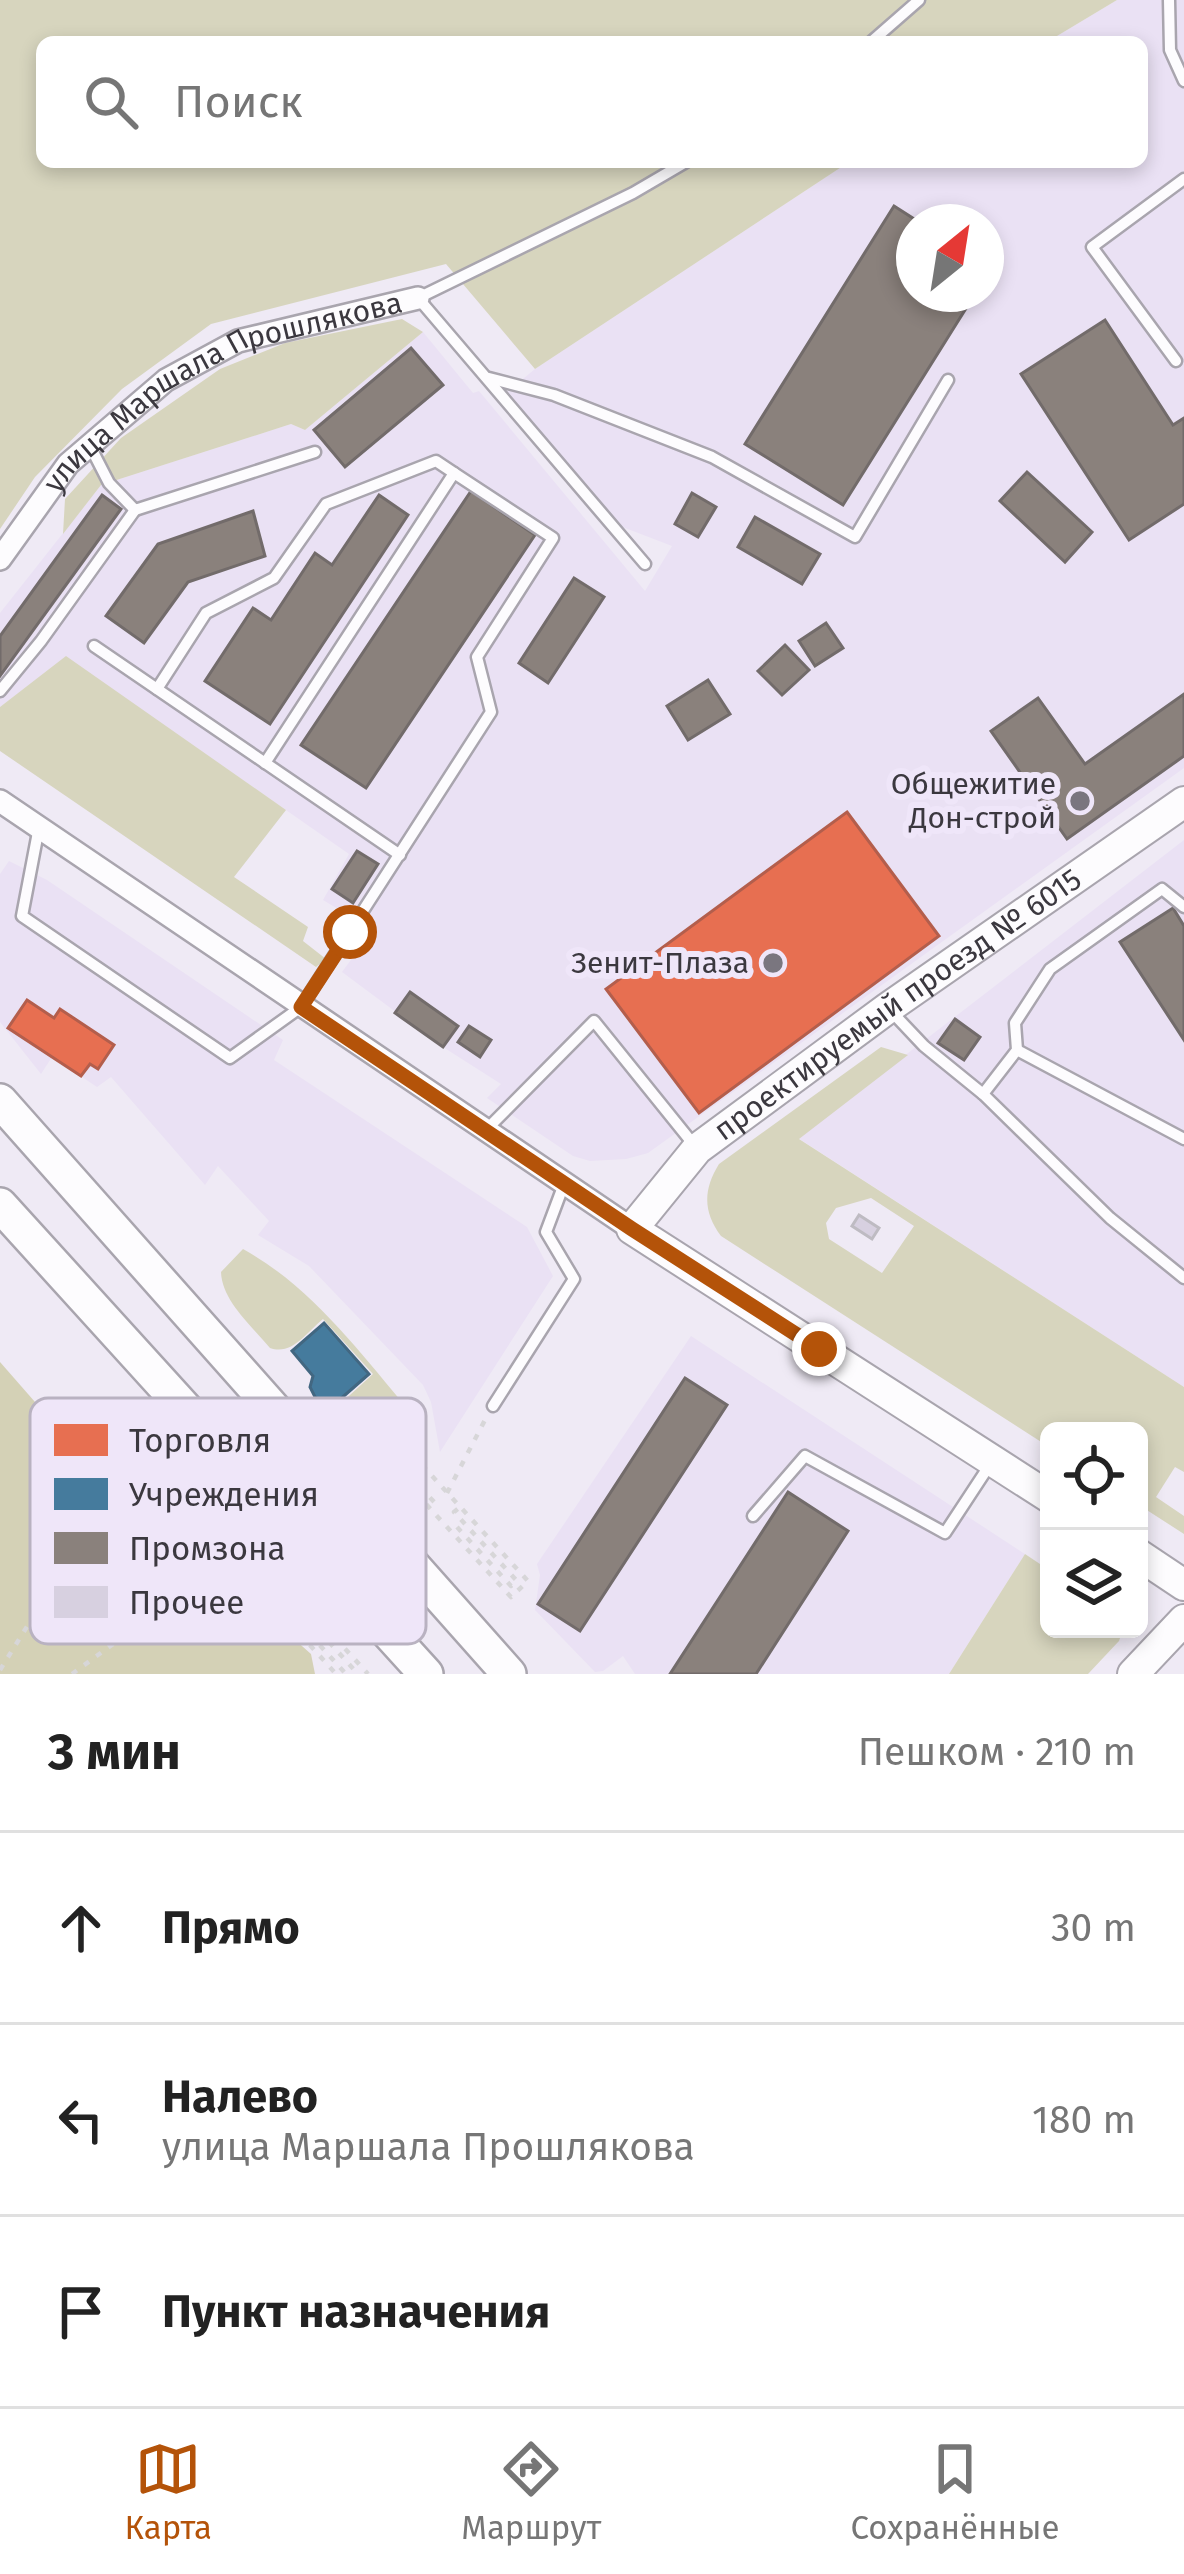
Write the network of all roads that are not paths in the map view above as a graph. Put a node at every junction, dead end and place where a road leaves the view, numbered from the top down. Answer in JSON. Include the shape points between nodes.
{"nodes":[{"id":1,"x":920,"y":0,"type":"edge"},
{"id":2,"x":1169,"y":0,"type":"edge"},
{"id":3,"x":878,"y":36,"type":"edge"},
{"id":4,"x":1184,"y":81,"type":"edge"},
{"id":5,"x":676,"y":168,"type":"edge"},
{"id":6,"x":1184,"y":179,"type":"edge"},
{"id":7,"x":418,"y":298,"type":"junction"},
{"id":8,"x":1176,"y":361,"type":"dead end"},
{"id":9,"x":486,"y":377,"type":"junction"},
{"id":10,"x":948,"y":380,"type":"dead end"},
{"id":11,"x":90,"y":446,"type":"junction"},
{"id":12,"x":315,"y":452,"type":"dead end"},
{"id":13,"x":454,"y":472,"type":"junction"},
{"id":14,"x":135,"y":509,"type":"junction"},
{"id":15,"x":0,"y":559,"type":"edge"},
{"id":16,"x":645,"y":564,"type":"dead end"},
{"id":17,"x":94,"y":646,"type":"dead end"},
{"id":18,"x":157,"y":689,"type":"junction"},
{"id":19,"x":0,"y":691,"type":"edge"},
{"id":20,"x":265,"y":763,"type":"junction"},
{"id":21,"x":0,"y":801,"type":"edge"},
{"id":22,"x":1184,"y":802,"type":"edge"},
{"id":23,"x":39,"y":827,"type":"junction"},
{"id":24,"x":400,"y":855,"type":"junction"},
{"id":25,"x":1184,"y":907,"type":"edge"},
{"id":26,"x":301,"y":1007,"type":"junction"},
{"id":27,"x":888,"y":1008,"type":"junction"},
{"id":28,"x":1017,"y":1050,"type":"junction"},
{"id":29,"x":983,"y":1094,"type":"junction"},
{"id":30,"x":0,"y":1101,"type":"edge"},
{"id":31,"x":484,"y":1132,"type":"junction"},
{"id":32,"x":1184,"y":1139,"type":"edge"},
{"id":33,"x":697,"y":1149,"type":"junction"},
{"id":34,"x":564,"y":1184,"type":"junction"},
{"id":35,"x":0,"y":1205,"type":"edge"},
{"id":36,"x":632,"y":1229,"type":"junction"},
{"id":37,"x":1184,"y":1278,"type":"edge"},
{"id":38,"x":175,"y":1398,"type":"edge"},
{"id":39,"x":264,"y":1398,"type":"edge"},
{"id":40,"x":493,"y":1406,"type":"road end"},
{"id":41,"x":992,"y":1461,"type":"junction"},
{"id":42,"x":1040,"y":1491,"type":"edge"},
{"id":43,"x":753,"y":1516,"type":"dead end"},
{"id":44,"x":1148,"y":1561,"type":"edge"},
{"id":45,"x":426,"y":1580,"type":"edge"},
{"id":46,"x":1184,"y":1585,"type":"edge"},
{"id":47,"x":1184,"y":1620,"type":"edge"},
{"id":48,"x":399,"y":1644,"type":"edge"},
{"id":49,"x":426,"y":1674,"type":"edge"},
{"id":50,"x":509,"y":1674,"type":"edge"},
{"id":51,"x":1133,"y":1674,"type":"edge"}],
"edges":[{"from":1,"to":3,"type":"lane"},
{"from":2,"to":4,"type":"lane","via":[[1170,50]]},
{"from":5,"to":7,"type":"lane"},
{"from":6,"to":8,"type":"lane","via":[[1092,248]]},
{"from":7,"to":9,"type":"lane"},
{"from":7,"to":11,"type":"street","name":"улица Маршала Прошлякова","via":[[238,341],[166,380]]},
{"from":9,"to":10,"type":"lane","via":[[712,457],[855,537]]},
{"from":9,"to":16,"type":"lane"},
{"from":11,"to":14,"type":"lane","via":[[109,483]]},
{"from":11,"to":15,"type":"street","name":"улица Маршала Прошлякова"},
{"from":12,"to":14,"type":"lane"},
{"from":13,"to":18,"type":"lane","via":[[436,461],[326,504],[274,578],[206,614]]},
{"from":13,"to":20,"type":"lane"},
{"from":13,"to":24,"type":"lane","via":[[553,538],[476,657],[491,712]]},
{"from":14,"to":19,"type":"lane"},
{"from":17,"to":18,"type":"lane"},
{"from":18,"to":20,"type":"lane"},
{"from":20,"to":24,"type":"lane"},
{"from":21,"to":23,"type":"street"},
{"from":22,"to":27,"type":"street","name":"проектируемый проезд № 6015"},
{"from":23,"to":26,"type":"street"},
{"from":23,"to":26,"type":"lane","via":[[22,916],[230,1058]]},
{"from":24,"to":26,"type":"lane"},
{"from":25,"to":28,"type":"lane","via":[[1162,889],[1050,969],[1016,1024]]},
{"from":26,"to":31,"type":"street"},
{"from":27,"to":29,"type":"lane"},
{"from":27,"to":33,"type":"street","name":"проектируемый проезд № 6015"},
{"from":28,"to":29,"type":"lane"},
{"from":28,"to":32,"type":"lane"},
{"from":29,"to":37,"type":"lane"},
{"from":30,"to":39,"type":"main road"},
{"from":31,"to":33,"type":"lane","via":[[594,1021]]},
{"from":31,"to":34,"type":"street"},
{"from":33,"to":36,"type":"street","name":"проектируемый проезд № 6015"},
{"from":34,"to":36,"type":"street"},
{"from":34,"to":40,"type":"lane","via":[[546,1232],[574,1279]]},
{"from":35,"to":38,"type":"main road"},
{"from":36,"to":41,"type":"street"},
{"from":41,"to":42,"type":"street"},
{"from":41,"to":43,"type":"lane","via":[[945,1533],[805,1456]]},
{"from":44,"to":46,"type":"street"},
{"from":45,"to":50,"type":"main road"},
{"from":47,"to":51,"type":"street"},
{"from":48,"to":49,"type":"main road"}]}
